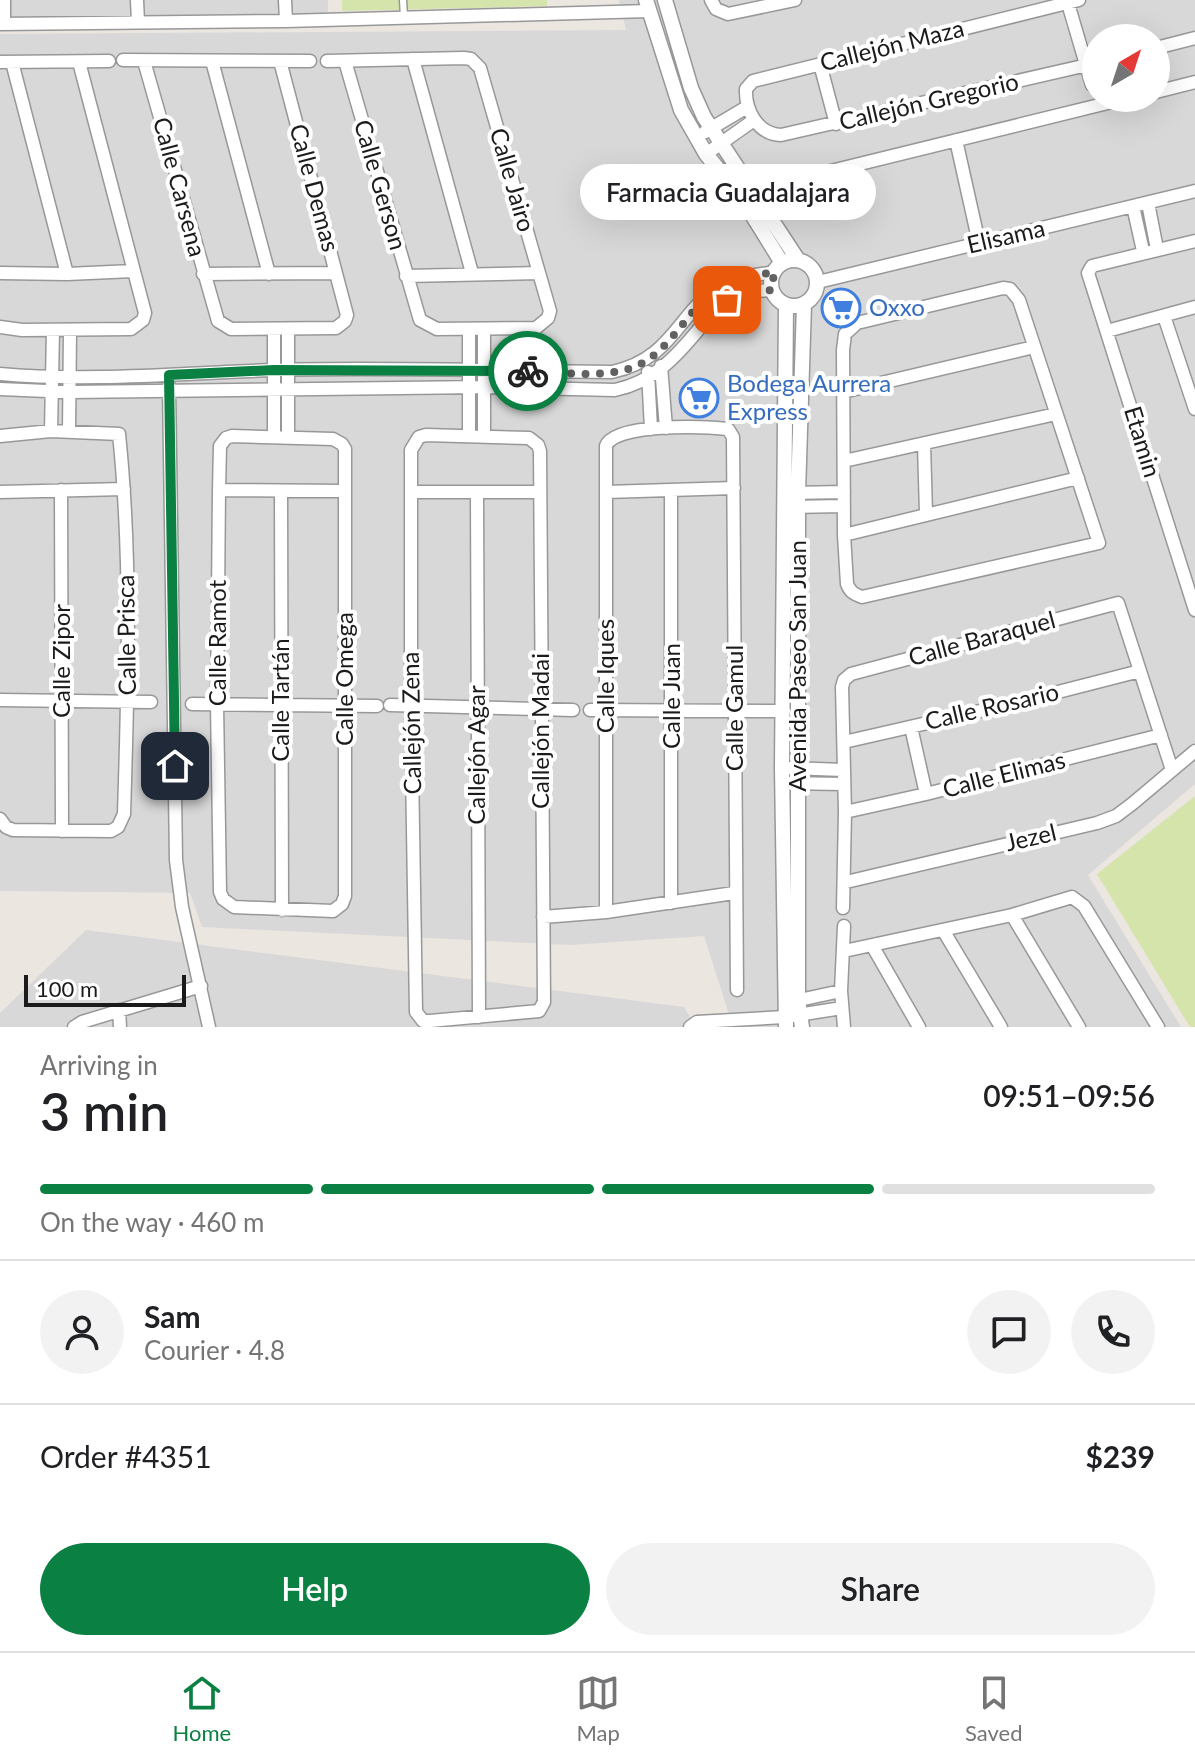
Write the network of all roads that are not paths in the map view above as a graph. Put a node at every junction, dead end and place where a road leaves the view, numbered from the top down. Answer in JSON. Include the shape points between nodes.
{"nodes":[{"id":1,"x":4,"y":0,"type":"edge"},
{"id":2,"x":137,"y":0,"type":"edge"},
{"id":3,"x":285,"y":0,"type":"edge"},
{"id":4,"x":403,"y":0,"type":"edge"},
{"id":5,"x":665,"y":0,"type":"edge"},
{"id":6,"x":795,"y":0,"type":"edge"},
{"id":7,"x":1071,"y":1,"type":"edge"},
{"id":8,"x":770,"y":3,"type":"edge"},
{"id":9,"x":714,"y":4,"type":"edge"},
{"id":10,"x":647,"y":5,"type":"edge"},
{"id":11,"x":404,"y":17,"type":"junction"},
{"id":12,"x":286,"y":21,"type":"junction"},
{"id":13,"x":138,"y":22,"type":"junction"},
{"id":14,"x":2,"y":24,"type":"edge"},
{"id":15,"x":1082,"y":36,"type":"edge"},
{"id":16,"x":1195,"y":38,"type":"edge"},
{"id":17,"x":1170,"y":44,"type":"edge"},
{"id":18,"x":413,"y":59,"type":"junction"},
{"id":19,"x":123,"y":60,"type":"dead end"},
{"id":20,"x":109,"y":61,"type":"dead end"},
{"id":21,"x":144,"y":61,"type":"junction"},
{"id":22,"x":212,"y":61,"type":"junction"},
{"id":23,"x":280,"y":61,"type":"junction"},
{"id":24,"x":310,"y":61,"type":"dead end"},
{"id":25,"x":327,"y":61,"type":"dead end"},
{"id":26,"x":345,"y":61,"type":"junction"},
{"id":27,"x":6,"y":62,"type":"edge"},
{"id":28,"x":79,"y":62,"type":"junction"},
{"id":29,"x":820,"y":64,"type":"junction"},
{"id":30,"x":1082,"y":66,"type":"edge"},
{"id":31,"x":1195,"y":82,"type":"edge"},
{"id":32,"x":1170,"y":88,"type":"edge"},
{"id":33,"x":747,"y":107,"type":"junction"},
{"id":34,"x":1082,"y":109,"type":"edge"},
{"id":35,"x":758,"y":124,"type":"junction"},
{"id":36,"x":836,"y":124,"type":"junction"},
{"id":37,"x":711,"y":129,"type":"junction"},
{"id":38,"x":695,"y":137,"type":"junction"},
{"id":39,"x":956,"y":140,"type":"junction"},
{"id":40,"x":720,"y":144,"type":"junction"},
{"id":41,"x":706,"y":154,"type":"junction"},
{"id":42,"x":754,"y":190,"type":"junction"},
{"id":43,"x":1195,"y":191,"type":"edge"},
{"id":44,"x":1148,"y":203,"type":"junction"},
{"id":45,"x":1133,"y":206,"type":"junction"},
{"id":46,"x":1195,"y":241,"type":"edge"},
{"id":47,"x":979,"y":243,"type":"junction"},
{"id":48,"x":1157,"y":249,"type":"junction"},
{"id":49,"x":1143,"y":251,"type":"junction"},
{"id":50,"x":798,"y":260,"type":"junction"},
{"id":51,"x":778,"y":268,"type":"junction"},
{"id":52,"x":133,"y":271,"type":"junction"},
{"id":53,"x":0,"y":273,"type":"edge"},
{"id":54,"x":336,"y":273,"type":"junction"},
{"id":55,"x":472,"y":273,"type":"junction"},
{"id":56,"x":539,"y":273,"type":"junction"},
{"id":57,"x":67,"y":274,"type":"junction"},
{"id":58,"x":203,"y":274,"type":"junction"},
{"id":59,"x":269,"y":274,"type":"junction"},
{"id":60,"x":406,"y":276,"type":"junction"},
{"id":61,"x":818,"y":282,"type":"junction"},
{"id":62,"x":772,"y":290,"type":"junction"},
{"id":63,"x":804,"y":304,"type":"junction"},
{"id":64,"x":786,"y":305,"type":"junction"},
{"id":65,"x":1195,"y":307,"type":"edge"},
{"id":66,"x":1164,"y":316,"type":"junction"},
{"id":67,"x":0,"y":327,"type":"edge"},
{"id":68,"x":469,"y":329,"type":"junction"},
{"id":69,"x":53,"y":330,"type":"junction"},
{"id":70,"x":70,"y":330,"type":"junction"},
{"id":71,"x":274,"y":330,"type":"junction"},
{"id":72,"x":288,"y":330,"type":"junction"},
{"id":73,"x":484,"y":330,"type":"junction"},
{"id":74,"x":1107,"y":331,"type":"junction"},
{"id":75,"x":1034,"y":347,"type":"junction"},
{"id":76,"x":659,"y":351,"type":"junction"},
{"id":77,"x":647,"y":361,"type":"junction"},
{"id":78,"x":281,"y":370,"type":"junction"},
{"id":79,"x":476,"y":370,"type":"junction"},
{"id":80,"x":662,"y":370,"type":"junction"},
{"id":81,"x":0,"y":374,"type":"edge"},
{"id":82,"x":169,"y":375,"type":"junction"},
{"id":83,"x":52,"y":376,"type":"junction"},
{"id":84,"x":70,"y":376,"type":"junction"},
{"id":85,"x":649,"y":378,"type":"junction"},
{"id":86,"x":476,"y":388,"type":"junction"},
{"id":87,"x":0,"y":389,"type":"edge"},
{"id":88,"x":274,"y":390,"type":"junction"},
{"id":89,"x":288,"y":390,"type":"junction"},
{"id":90,"x":52,"y":391,"type":"junction"},
{"id":91,"x":169,"y":391,"type":"junction"},
{"id":92,"x":70,"y":392,"type":"junction"},
{"id":93,"x":843,"y":392,"type":"junction"},
{"id":94,"x":1195,"y":409,"type":"edge"},
{"id":95,"x":1056,"y":414,"type":"junction"},
{"id":96,"x":666,"y":428,"type":"junction"},
{"id":97,"x":651,"y":429,"type":"junction"},
{"id":98,"x":51,"y":431,"type":"junction"},
{"id":99,"x":69,"y":431,"type":"junction"},
{"id":100,"x":0,"y":436,"type":"edge"},
{"id":101,"x":274,"y":436,"type":"junction"},
{"id":102,"x":469,"y":436,"type":"junction"},
{"id":103,"x":484,"y":436,"type":"junction"},
{"id":104,"x":288,"y":437,"type":"junction"},
{"id":105,"x":924,"y":445,"type":"junction"},
{"id":106,"x":844,"y":461,"type":"junction"},
{"id":107,"x":1078,"y":478,"type":"junction"},
{"id":108,"x":734,"y":488,"type":"junction"},
{"id":109,"x":124,"y":489,"type":"junction"},
{"id":110,"x":61,"y":490,"type":"junction"},
{"id":111,"x":219,"y":490,"type":"junction"},
{"id":112,"x":671,"y":490,"type":"junction"},
{"id":113,"x":281,"y":491,"type":"junction"},
{"id":114,"x":345,"y":491,"type":"junction"},
{"id":115,"x":0,"y":492,"type":"edge"},
{"id":116,"x":411,"y":492,"type":"junction"},
{"id":117,"x":477,"y":492,"type":"junction"},
{"id":118,"x":540,"y":492,"type":"junction"},
{"id":119,"x":606,"y":492,"type":"junction"},
{"id":120,"x":844,"y":499,"type":"junction"},
{"id":121,"x":791,"y":500,"type":"junction"},
{"id":122,"x":926,"y":513,"type":"junction"},
{"id":123,"x":844,"y":535,"type":"junction"},
{"id":124,"x":1195,"y":610,"type":"edge"},
{"id":125,"x":1140,"y":671,"type":"junction"},
{"id":126,"x":0,"y":700,"type":"edge"},
{"id":127,"x":62,"y":701,"type":"junction"},
{"id":128,"x":128,"y":701,"type":"junction"},
{"id":129,"x":151,"y":702,"type":"dead end"},
{"id":130,"x":192,"y":704,"type":"dead end"},
{"id":131,"x":217,"y":704,"type":"junction"},
{"id":132,"x":280,"y":705,"type":"junction"},
{"id":133,"x":345,"y":706,"type":"junction"},
{"id":134,"x":411,"y":706,"type":"junction"},
{"id":135,"x":477,"y":708,"type":"junction"},
{"id":136,"x":540,"y":709,"type":"junction"},
{"id":137,"x":573,"y":710,"type":"dead end"},
{"id":138,"x":590,"y":710,"type":"dead end"},
{"id":139,"x":606,"y":711,"type":"junction"},
{"id":140,"x":784,"y":711,"type":"junction"},
{"id":141,"x":672,"y":712,"type":"junction"},
{"id":142,"x":736,"y":712,"type":"junction"},
{"id":143,"x":911,"y":727,"type":"junction"},
{"id":144,"x":1161,"y":735,"type":"junction"},
{"id":145,"x":844,"y":742,"type":"junction"},
{"id":146,"x":1195,"y":751,"type":"edge"},
{"id":147,"x":798,"y":769,"type":"junction"},
{"id":148,"x":843,"y":770,"type":"junction"},
{"id":149,"x":1172,"y":770,"type":"junction"},
{"id":150,"x":782,"y":776,"type":"junction"},
{"id":151,"x":798,"y":784,"type":"junction"},
{"id":152,"x":844,"y":784,"type":"junction"},
{"id":153,"x":926,"y":794,"type":"junction"},
{"id":154,"x":845,"y":812,"type":"junction"},
{"id":155,"x":0,"y":819,"type":"edge"},
{"id":156,"x":62,"y":831,"type":"junction"},
{"id":157,"x":846,"y":882,"type":"junction"},
{"id":158,"x":734,"y":893,"type":"junction"},
{"id":159,"x":671,"y":903,"type":"junction"},
{"id":160,"x":843,"y":908,"type":"dead end"},
{"id":161,"x":282,"y":910,"type":"junction"},
{"id":162,"x":606,"y":912,"type":"junction"},
{"id":163,"x":1012,"y":915,"type":"junction"},
{"id":164,"x":543,"y":917,"type":"junction"},
{"id":165,"x":844,"y":926,"type":"dead end"},
{"id":166,"x":943,"y":930,"type":"junction"},
{"id":167,"x":873,"y":947,"type":"junction"},
{"id":168,"x":844,"y":951,"type":"junction"},
{"id":169,"x":201,"y":986,"type":"junction"},
{"id":170,"x":737,"y":990,"type":"dead end"},
{"id":171,"x":841,"y":991,"type":"junction"},
{"id":172,"x":842,"y":1008,"type":"junction"},
{"id":173,"x":119,"y":1010,"type":"junction"},
{"id":174,"x":792,"y":1015,"type":"edge"},
{"id":175,"x":479,"y":1017,"type":"junction"},
{"id":176,"x":728,"y":1023,"type":"edge"},
{"id":177,"x":74,"y":1027,"type":"edge"},
{"id":178,"x":120,"y":1027,"type":"edge"},
{"id":179,"x":209,"y":1027,"type":"edge"},
{"id":180,"x":690,"y":1027,"type":"edge"},
{"id":181,"x":844,"y":1027,"type":"edge"},
{"id":182,"x":919,"y":1027,"type":"edge"},
{"id":183,"x":1001,"y":1027,"type":"edge"},
{"id":184,"x":1079,"y":1027,"type":"edge"},
{"id":185,"x":1158,"y":1027,"type":"edge"}],
"edges":[{"from":1,"to":14,"type":"street"},
{"from":2,"to":13,"type":"street"},
{"from":3,"to":12,"type":"street"},
{"from":4,"to":11,"type":"lane"},
{"from":5,"to":37,"type":"street","via":[[691,88]]},
{"from":6,"to":8,"type":"street"},
{"from":7,"to":15,"type":"street"},
{"from":7,"to":29,"type":"street","name":"Callejón Maza"},
{"from":8,"to":9,"type":"street","via":[[728,14]]},
{"from":10,"to":11,"type":"street"},
{"from":10,"to":38,"type":"street","via":[[670,81]]},
{"from":11,"to":12,"type":"street"},
{"from":12,"to":13,"type":"street"},
{"from":13,"to":14,"type":"street"},
{"from":16,"to":17,"type":"street"},
{"from":18,"to":26,"type":"street"},
{"from":18,"to":55,"type":"street"},
{"from":18,"to":56,"type":"street","name":"Calle Jairo","via":[[464,58],[480,68]]},
{"from":19,"to":21,"type":"street"},
{"from":20,"to":28,"type":"street"},
{"from":21,"to":22,"type":"street"},
{"from":21,"to":58,"type":"street","name":"Calle Carsena"},
{"from":22,"to":23,"type":"street"},
{"from":22,"to":59,"type":"street"},
{"from":23,"to":24,"type":"street"},
{"from":23,"to":54,"type":"street","name":"Calle Demas"},
{"from":25,"to":26,"type":"street"},
{"from":26,"to":60,"type":"street","name":"Calle Gerson"},
{"from":27,"to":28,"type":"street"},
{"from":27,"to":57,"type":"street"},
{"from":28,"to":52,"type":"street"},
{"from":29,"to":33,"type":"street","name":"Callejón Maza","via":[[753,81],[746,89]]},
{"from":29,"to":36,"type":"street"},
{"from":30,"to":36,"type":"street","name":"Callejón Gregorio"},
{"from":31,"to":32,"type":"street"},
{"from":33,"to":35,"type":"street"},
{"from":33,"to":37,"type":"street"},
{"from":34,"to":39,"type":"street"},
{"from":35,"to":36,"type":"street","name":"Callejón Gregorio","via":[[781,135]]},
{"from":35,"to":40,"type":"street"},
{"from":37,"to":38,"type":"street"},
{"from":37,"to":40,"type":"street"},
{"from":38,"to":41,"type":"street"},
{"from":39,"to":42,"type":"street"},
{"from":39,"to":47,"type":"street"},
{"from":40,"to":41,"type":"street"},
{"from":40,"to":42,"type":"street"},
{"from":41,"to":51,"type":"street","via":[[743,200]]},
{"from":42,"to":50,"type":"street"},
{"from":43,"to":44,"type":"street","name":"Elisama"},
{"from":44,"to":45,"type":"street","name":"Elisama"},
{"from":44,"to":48,"type":"street"},
{"from":45,"to":47,"type":"street","name":"Elisama"},
{"from":45,"to":49,"type":"street"},
{"from":46,"to":48,"type":"street"},
{"from":47,"to":61,"type":"street","name":"Elisama"},
{"from":48,"to":49,"type":"street"},
{"from":49,"to":74,"type":"street","name":"Etamin","via":[[1092,266],[1088,273]]},
{"from":50,"to":51,"type":"street"},
{"from":50,"to":61,"type":"street","via":[[809,266]]},
{"from":51,"to":62,"type":"street"},
{"from":51,"to":76,"type":"street","via":[[732,280],[711,292]]},
{"from":52,"to":57,"type":"street"},
{"from":52,"to":70,"type":"street","via":[[145,313],[138,326]]},
{"from":53,"to":57,"type":"street"},
{"from":54,"to":59,"type":"street"},
{"from":54,"to":72,"type":"street","name":"Calle Demas","via":[[345,321],[336,328]]},
{"from":55,"to":56,"type":"street"},
{"from":55,"to":60,"type":"street"},
{"from":56,"to":73,"type":"street","name":"Calle Jairo","via":[[548,318],[536,328]]},
{"from":58,"to":59,"type":"street"},
{"from":58,"to":71,"type":"street","name":"Calle Carsena","via":[[218,321],[231,329]]},
{"from":60,"to":68,"type":"street","name":"Calle Gerson","via":[[420,320],[427,326]]},
{"from":61,"to":63,"type":"street"},
{"from":62,"to":64,"type":"street"},
{"from":62,"to":80,"type":"street","via":[[727,300]]},
{"from":63,"to":64,"type":"street"},
{"from":63,"to":121,"type":"street","name":"Avenida Paseo San Juan"},
{"from":64,"to":121,"type":"street","name":"Avenida Paseo San Juan"},
{"from":65,"to":66,"type":"street"},
{"from":66,"to":74,"type":"street"},
{"from":66,"to":94,"type":"street"},
{"from":67,"to":69,"type":"street"},
{"from":68,"to":73,"type":"street"},
{"from":68,"to":79,"type":"street"},
{"from":69,"to":70,"type":"street"},
{"from":69,"to":83,"type":"street"},
{"from":70,"to":84,"type":"street"},
{"from":71,"to":72,"type":"street"},
{"from":71,"to":78,"type":"street"},
{"from":72,"to":78,"type":"street"},
{"from":73,"to":79,"type":"street"},
{"from":74,"to":124,"type":"street","name":"Etamin"},
{"from":75,"to":93,"type":"street"},
{"from":75,"to":93,"type":"street","via":[[1019,300],[1003,288],[857,323],[844,340]]},
{"from":75,"to":95,"type":"street"},
{"from":76,"to":77,"type":"street"},
{"from":76,"to":80,"type":"street"},
{"from":77,"to":79,"type":"street","via":[[612,372]]},
{"from":77,"to":85,"type":"street"},
{"from":78,"to":79,"type":"street"},
{"from":78,"to":82,"type":"street"},
{"from":78,"to":88,"type":"street"},
{"from":78,"to":89,"type":"street"},
{"from":79,"to":86,"type":"street"},
{"from":80,"to":85,"type":"street"},
{"from":80,"to":96,"type":"street"},
{"from":81,"to":83,"type":"street"},
{"from":82,"to":84,"type":"street"},
{"from":82,"to":91,"type":"street"},
{"from":83,"to":84,"type":"street"},
{"from":83,"to":90,"type":"street"},
{"from":84,"to":92,"type":"street"},
{"from":85,"to":86,"type":"street","via":[[615,390]]},
{"from":85,"to":97,"type":"street"},
{"from":86,"to":89,"type":"street"},
{"from":86,"to":102,"type":"street"},
{"from":86,"to":103,"type":"street"},
{"from":87,"to":90,"type":"street"},
{"from":88,"to":89,"type":"street"},
{"from":88,"to":91,"type":"street"},
{"from":88,"to":101,"type":"street"},
{"from":89,"to":104,"type":"street"},
{"from":90,"to":92,"type":"street"},
{"from":90,"to":98,"type":"street"},
{"from":91,"to":92,"type":"street"},
{"from":91,"to":169,"type":"street","via":[[176,860]]},
{"from":92,"to":99,"type":"street"},
{"from":93,"to":106,"type":"street"},
{"from":95,"to":105,"type":"street"},
{"from":95,"to":107,"type":"street"},
{"from":96,"to":97,"type":"street"},
{"from":96,"to":108,"type":"street","name":"Calle Gamul","via":[[728,429],[733,437]]},
{"from":97,"to":119,"type":"street","name":"Calle Iques","via":[[608,440]]},
{"from":98,"to":99,"type":"street"},
{"from":98,"to":100,"type":"street"},
{"from":99,"to":109,"type":"street","name":"Calle Prisca","via":[[119,434]]},
{"from":101,"to":104,"type":"street"},
{"from":101,"to":111,"type":"street","name":"Calle Ramot","via":[[226,438],[220,446]]},
{"from":102,"to":103,"type":"street"},
{"from":102,"to":116,"type":"street","name":"Callejón Zena","via":[[419,437],[411,450]]},
{"from":103,"to":118,"type":"street","name":"Callejón Madai","via":[[529,438],[538,445]]},
{"from":104,"to":114,"type":"street","name":"Calle Omega","via":[[342,444]]},
{"from":105,"to":106,"type":"street"},
{"from":105,"to":122,"type":"street"},
{"from":106,"to":120,"type":"street"},
{"from":107,"to":122,"type":"street"},
{"from":107,"to":123,"type":"street","via":[[1099,543],[862,597],[850,591]]},
{"from":108,"to":112,"type":"street"},
{"from":108,"to":142,"type":"street","name":"Calle Gamul"},
{"from":109,"to":110,"type":"street"},
{"from":109,"to":128,"type":"street","name":"Calle Prisca"},
{"from":110,"to":115,"type":"street"},
{"from":110,"to":127,"type":"street","name":"Calle Zipor"},
{"from":111,"to":113,"type":"street"},
{"from":111,"to":131,"type":"street","name":"Calle Ramot"},
{"from":112,"to":119,"type":"street"},
{"from":112,"to":141,"type":"street","name":"Calle Juan"},
{"from":113,"to":114,"type":"street"},
{"from":113,"to":132,"type":"street","name":"Calle Tartán"},
{"from":114,"to":133,"type":"street","name":"Calle Omega"},
{"from":116,"to":117,"type":"street"},
{"from":116,"to":134,"type":"street","name":"Callejón Zena"},
{"from":117,"to":118,"type":"street"},
{"from":117,"to":135,"type":"street","name":"Callejón Agar"},
{"from":118,"to":136,"type":"street","name":"Callejón Madai"},
{"from":119,"to":139,"type":"street","name":"Calle Iques"},
{"from":120,"to":121,"type":"street"},
{"from":120,"to":123,"type":"street"},
{"from":121,"to":140,"type":"street","name":"Avenida Paseo San Juan"},
{"from":121,"to":147,"type":"street","name":"Avenida Paseo San Juan"},
{"from":122,"to":123,"type":"street"},
{"from":125,"to":143,"type":"street","name":"Calle Rosario"},
{"from":125,"to":144,"type":"street"},
{"from":125,"to":145,"type":"street","name":"Calle Baraquel","via":[[1118,603],[847,677],[842,687]]},
{"from":126,"to":127,"type":"street"},
{"from":127,"to":128,"type":"street"},
{"from":127,"to":156,"type":"street","name":"Calle Zipor"},
{"from":128,"to":129,"type":"street"},
{"from":128,"to":156,"type":"street","name":"Calle Prisca","via":[[124,814],[118,827]]},
{"from":130,"to":131,"type":"street"},
{"from":131,"to":132,"type":"street"},
{"from":131,"to":161,"type":"street","name":"Calle Ramot","via":[[220,892],[234,907]]},
{"from":132,"to":133,"type":"street"},
{"from":132,"to":161,"type":"street","name":"Calle Tartán"},
{"from":133,"to":134,"type":"street"},
{"from":133,"to":161,"type":"street","name":"Calle Omega","via":[[345,896],[333,911]]},
{"from":134,"to":135,"type":"street"},
{"from":134,"to":175,"type":"street","name":"Callejón Zena","via":[[419,1017]]},
{"from":135,"to":136,"type":"street"},
{"from":135,"to":175,"type":"street","name":"Callejón Agar"},
{"from":136,"to":137,"type":"street"},
{"from":136,"to":164,"type":"street","name":"Callejón Madai"},
{"from":138,"to":139,"type":"street"},
{"from":139,"to":141,"type":"street"},
{"from":139,"to":162,"type":"street","name":"Calle Iques"},
{"from":140,"to":142,"type":"street"},
{"from":140,"to":150,"type":"street","name":"Avenida Paseo San Juan"},
{"from":141,"to":142,"type":"street"},
{"from":141,"to":159,"type":"street","name":"Calle Juan"},
{"from":142,"to":158,"type":"street","name":"Calle Gamul"},
{"from":143,"to":145,"type":"street","name":"Calle Rosario"},
{"from":143,"to":153,"type":"street"},
{"from":144,"to":149,"type":"street"},
{"from":144,"to":153,"type":"street","name":"Calle Elimas"},
{"from":145,"to":148,"type":"street"},
{"from":146,"to":149,"type":"street","name":"Jezel"},
{"from":147,"to":148,"type":"street"},
{"from":147,"to":150,"type":"street"},
{"from":147,"to":151,"type":"street","name":"Avenida Paseo San Juan"},
{"from":148,"to":152,"type":"street"},
{"from":149,"to":157,"type":"street","name":"Jezel","via":[[1116,816],[1097,823]]},
{"from":150,"to":151,"type":"street"},
{"from":150,"to":174,"type":"street","name":"Avenida Paseo San Juan"},
{"from":151,"to":152,"type":"street"},
{"from":151,"to":174,"type":"street","name":"Avenida Paseo San Juan"},
{"from":152,"to":154,"type":"street"},
{"from":153,"to":154,"type":"street","name":"Calle Elimas"},
{"from":154,"to":157,"type":"street"},
{"from":155,"to":156,"type":"street","via":[[13,830]]},
{"from":157,"to":160,"type":"street"},
{"from":158,"to":159,"type":"street"},
{"from":158,"to":170,"type":"street","name":"Calle Gamul"},
{"from":159,"to":162,"type":"street"},
{"from":162,"to":164,"type":"street"},
{"from":163,"to":166,"type":"street"},
{"from":163,"to":184,"type":"street"},
{"from":163,"to":185,"type":"street","via":[[1064,899],[1078,900]]},
{"from":164,"to":175,"type":"street","name":"Callejón Madai","via":[[545,1013]]},
{"from":165,"to":168,"type":"street"},
{"from":166,"to":167,"type":"street"},
{"from":166,"to":183,"type":"street"},
{"from":167,"to":168,"type":"street"},
{"from":167,"to":182,"type":"street"},
{"from":168,"to":171,"type":"street"},
{"from":169,"to":173,"type":"street"},
{"from":169,"to":179,"type":"street"},
{"from":171,"to":172,"type":"street"},
{"from":171,"to":174,"type":"street"},
{"from":172,"to":174,"type":"street"},
{"from":172,"to":181,"type":"street"},
{"from":173,"to":177,"type":"street"},
{"from":173,"to":178,"type":"street"},
{"from":174,"to":176,"type":"street"},
{"from":176,"to":180,"type":"street","via":[[697,1022]]}]}
